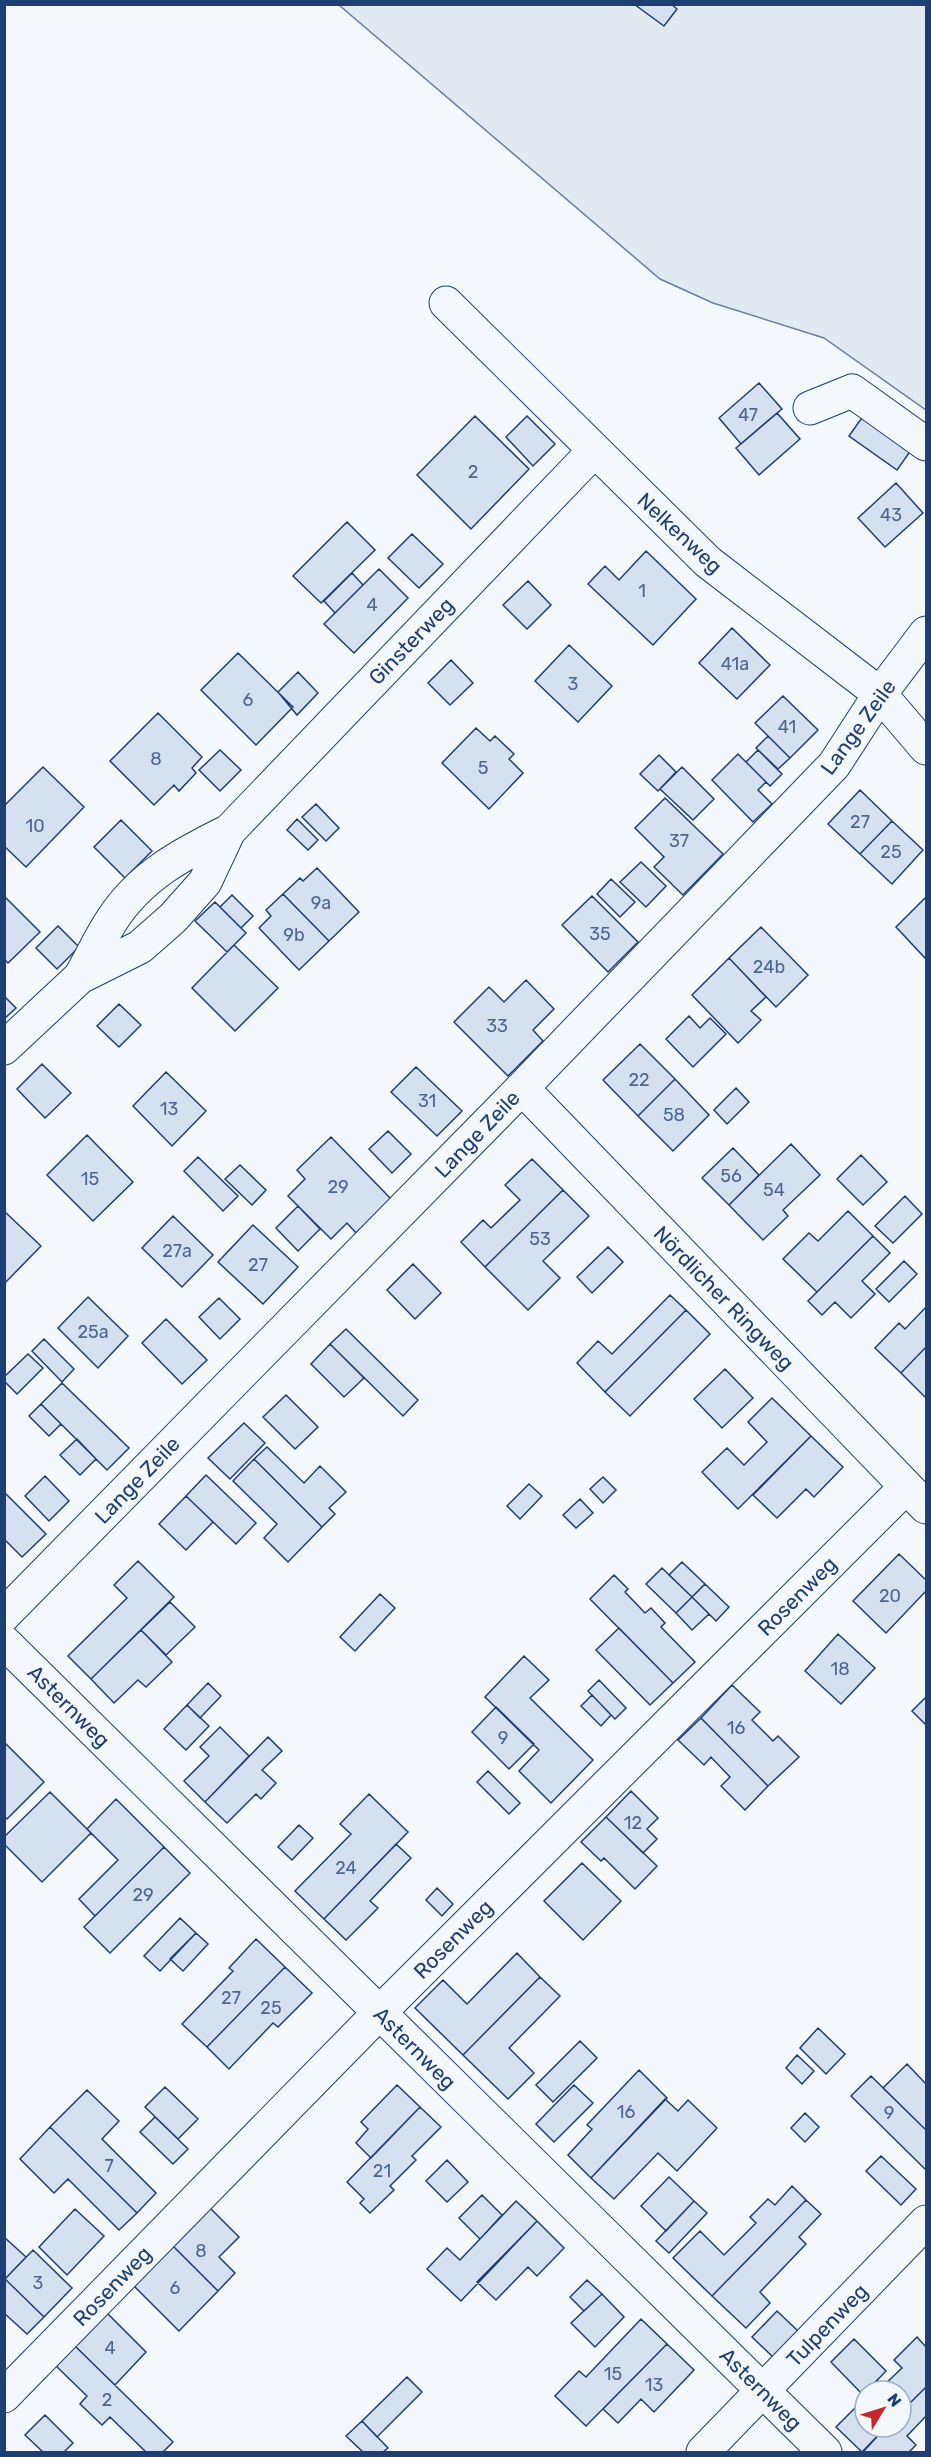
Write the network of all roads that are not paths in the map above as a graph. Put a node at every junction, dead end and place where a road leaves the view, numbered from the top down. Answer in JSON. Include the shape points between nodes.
{"nodes":[{"id":1,"x":446,"y":303,"type":"dead end"},
{"id":2,"x":810,"y":408,"type":"dead end"},
{"id":3,"x":927,"y":444,"type":"edge"},
{"id":4,"x":594,"y":451,"type":"junction"},
{"id":5,"x":927,"y":633,"type":"edge"},
{"id":6,"x":880,"y":694,"type":"junction"},
{"id":7,"x":927,"y":748,"type":"edge"},
{"id":8,"x":229,"y":831,"type":"junction"},
{"id":9,"x":80,"y":977,"type":"junction"},
{"id":10,"x":4,"y":1048,"type":"edge"},
{"id":11,"x":522,"y":1088,"type":"junction"},
{"id":12,"x":916,"y":1497,"type":"edge"},
{"id":13,"x":4,"y":1615,"type":"edge"},
{"id":14,"x":4,"y":1642,"type":"edge"},
{"id":15,"x":379,"y":2013,"type":"junction"},
{"id":16,"x":927,"y":2222,"type":"edge"},
{"id":17,"x":763,"y":2391,"type":"junction"},
{"id":18,"x":4,"y":2396,"type":"edge"},
{"id":19,"x":703,"y":2452,"type":"edge"},
{"id":20,"x":825,"y":2452,"type":"edge"}],
"edges":[{"from":1,"to":4,"type":"street","name":"Nelkenweg"},
{"from":2,"to":3,"type":"street","via":[[852,391]]},
{"from":4,"to":6,"type":"street","name":"Nelkenweg","via":[[708,562]]},
{"from":4,"to":8,"type":"street","name":"Ginsterweg"},
{"from":5,"to":6,"type":"street","name":"Lange Zeile"},
{"from":6,"to":7,"type":"street","name":"Nelkenweg"},
{"from":6,"to":11,"type":"street","name":"Lange Zeile","via":[[834,765]]},
{"from":8,"to":9,"type":"street","name":"Ginsterweg","via":[[177,856],[143,882],[112,919]]},
{"from":8,"to":9,"type":"street","name":"Ginsterweg","via":[[205,882],[173,918],[140,947]]},
{"from":9,"to":10,"type":"street","name":"Ginsterweg"},
{"from":11,"to":12,"type":"street","name":"Nördlicher Ringweg"},
{"from":11,"to":13,"type":"street","name":"Lange Zeile"},
{"from":12,"to":15,"type":"street","name":"Rosenweg"},
{"from":14,"to":15,"type":"street","name":"Asternweg"},
{"from":15,"to":17,"type":"street","name":"Asternweg"},
{"from":15,"to":18,"type":"street","name":"Rosenweg"},
{"from":16,"to":17,"type":"street","name":"Tulpenweg"},
{"from":17,"to":19,"type":"street","name":"Tulpenweg"},
{"from":17,"to":20,"type":"street","name":"Asternweg"}]}
